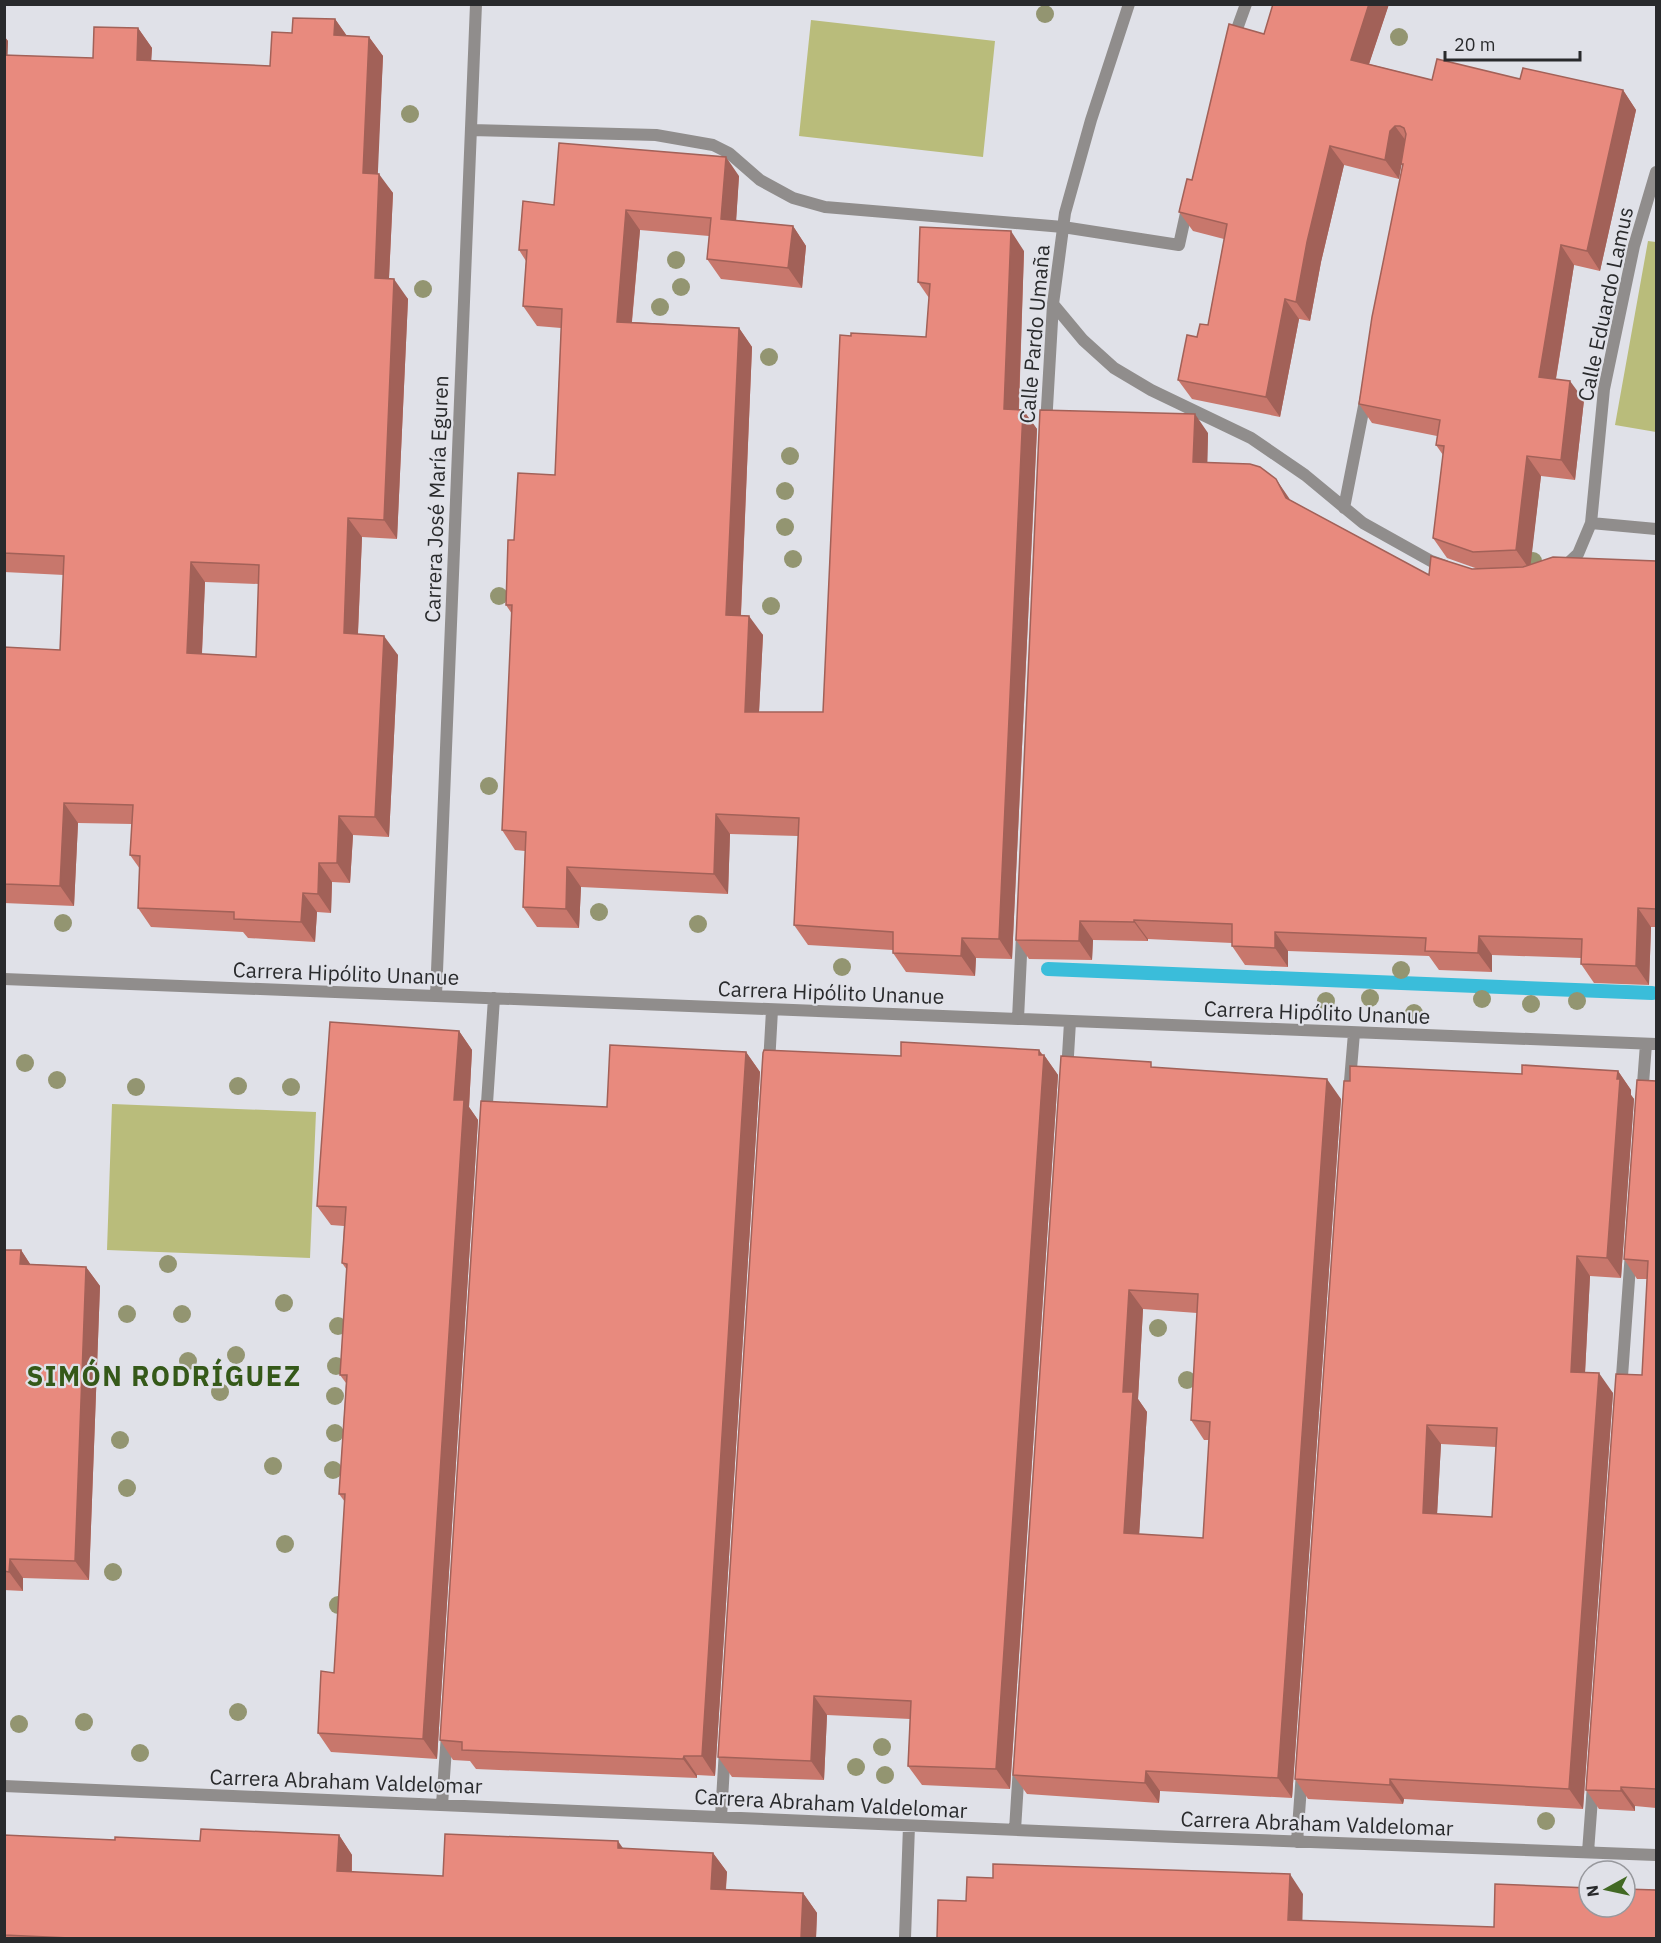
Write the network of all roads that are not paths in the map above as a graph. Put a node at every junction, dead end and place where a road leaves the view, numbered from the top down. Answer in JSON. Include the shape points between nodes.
{"nodes":[{"id":1,"x":476,"y":4,"type":"edge"},
{"id":2,"x":1129,"y":4,"type":"edge"},
{"id":3,"x":1246,"y":4,"type":"edge"},
{"id":4,"x":1228,"y":52,"type":"edge"},
{"id":5,"x":471,"y":130,"type":"junction"},
{"id":6,"x":1656,"y":172,"type":"edge"},
{"id":7,"x":1191,"y":187,"type":"edge"},
{"id":8,"x":1063,"y":227,"type":"junction"},
{"id":9,"x":1053,"y":304,"type":"junction"},
{"id":10,"x":1368,"y":382,"type":"edge"},
{"id":11,"x":1045,"y":440,"type":"edge"},
{"id":12,"x":1344,"y":508,"type":"junction"},
{"id":13,"x":1591,"y":524,"type":"junction"},
{"id":14,"x":1656,"y":530,"type":"edge"},
{"id":15,"x":1458,"y":571,"type":"edge"},
{"id":16,"x":1552,"y":573,"type":"edge"},
{"id":17,"x":1022,"y":924,"type":"edge"},
{"id":18,"x":4,"y":979,"type":"edge"},
{"id":19,"x":436,"y":996,"type":"junction"},
{"id":20,"x":494,"y":998,"type":"junction"},
{"id":21,"x":772,"y":1010,"type":"junction"},
{"id":22,"x":1018,"y":1019,"type":"junction"},
{"id":23,"x":1070,"y":1022,"type":"junction"},
{"id":24,"x":1354,"y":1033,"type":"junction"},
{"id":25,"x":1651,"y":1044,"type":"edge"},
{"id":26,"x":768,"y":1081,"type":"edge"},
{"id":27,"x":1066,"y":1081,"type":"edge"},
{"id":28,"x":1349,"y":1092,"type":"edge"},
{"id":29,"x":1641,"y":1115,"type":"edge"},
{"id":30,"x":485,"y":1128,"type":"edge"},
{"id":31,"x":1632,"y":1234,"type":"edge"},
{"id":32,"x":1621,"y":1401,"type":"edge"},
{"id":33,"x":448,"y":1722,"type":"edge"},
{"id":34,"x":726,"y":1734,"type":"edge"},
{"id":35,"x":1020,"y":1759,"type":"edge"},
{"id":36,"x":1303,"y":1759,"type":"edge"},
{"id":37,"x":1594,"y":1769,"type":"edge"},
{"id":38,"x":4,"y":1786,"type":"edge"},
{"id":39,"x":442,"y":1804,"type":"junction"},
{"id":40,"x":721,"y":1817,"type":"junction"},
{"id":41,"x":909,"y":1826,"type":"junction"},
{"id":42,"x":1015,"y":1830,"type":"junction"},
{"id":43,"x":1297,"y":1842,"type":"junction"},
{"id":44,"x":1588,"y":1852,"type":"junction"},
{"id":45,"x":1656,"y":1855,"type":"edge"},
{"id":46,"x":904,"y":1938,"type":"edge"}],
"edges":[{"from":1,"to":5,"type":"street","name":"Carrera José María Eguren"},
{"from":2,"to":8,"type":"street","name":"Calle Pardo Umaña","via":[[1091,120]]},
{"from":3,"to":4,"type":"street"},
{"from":5,"to":8,"type":"street","via":[[656,135],[713,145],[729,153],[760,180],[793,198],[825,207]]},
{"from":5,"to":19,"type":"street","name":"Carrera José María Eguren"},
{"from":6,"to":13,"type":"street","name":"Calle Eduardo Lamus","via":[[1634,246],[1604,389]]},
{"from":7,"to":8,"type":"street","name":"Calle Pardo Umaña","via":[[1179,245]]},
{"from":8,"to":9,"type":"street","name":"Calle Pardo Umaña"},
{"from":9,"to":11,"type":"street","name":"Calle Pardo Umaña"},
{"from":9,"to":12,"type":"street","via":[[1083,340],[1114,368],[1251,438]]},
{"from":10,"to":12,"type":"street"},
{"from":12,"to":15,"type":"street","via":[[1431,561]]},
{"from":13,"to":14,"type":"street"},
{"from":13,"to":16,"type":"street","name":"Calle Eduardo Lamus","via":[[1578,554]]},
{"from":17,"to":22,"type":"street"},
{"from":18,"to":19,"type":"street","name":"Carrera Hipólito Unanue"},
{"from":19,"to":20,"type":"street","name":"Carrera Hipólito Unanue"},
{"from":20,"to":21,"type":"street","name":"Carrera Hipólito Unanue"},
{"from":20,"to":30,"type":"street"},
{"from":21,"to":22,"type":"street","name":"Carrera Hipólito Unanue"},
{"from":21,"to":26,"type":"street"},
{"from":22,"to":23,"type":"street","name":"Carrera Hipólito Unanue"},
{"from":23,"to":24,"type":"street","name":"Carrera Hipólito Unanue"},
{"from":23,"to":27,"type":"street"},
{"from":24,"to":25,"type":"street","name":"Carrera Hipólito Unanue"},
{"from":24,"to":28,"type":"street"},
{"from":25,"to":29,"type":"street"},
{"from":31,"to":32,"type":"street"},
{"from":33,"to":39,"type":"street"},
{"from":34,"to":40,"type":"street"},
{"from":35,"to":42,"type":"street"},
{"from":36,"to":43,"type":"street"},
{"from":37,"to":44,"type":"street"},
{"from":38,"to":39,"type":"street","name":"Carrera Abraham Valdelomar"},
{"from":39,"to":40,"type":"street","name":"Carrera Abraham Valdelomar"},
{"from":40,"to":41,"type":"street","name":"Carrera Abraham Valdelomar"},
{"from":41,"to":42,"type":"street","name":"Carrera Abraham Valdelomar"},
{"from":41,"to":46,"type":"street"},
{"from":42,"to":43,"type":"street","name":"Carrera Abraham Valdelomar"},
{"from":43,"to":44,"type":"street","name":"Carrera Abraham Valdelomar"},
{"from":44,"to":45,"type":"street","name":"Carrera Abraham Valdelomar"}]}
